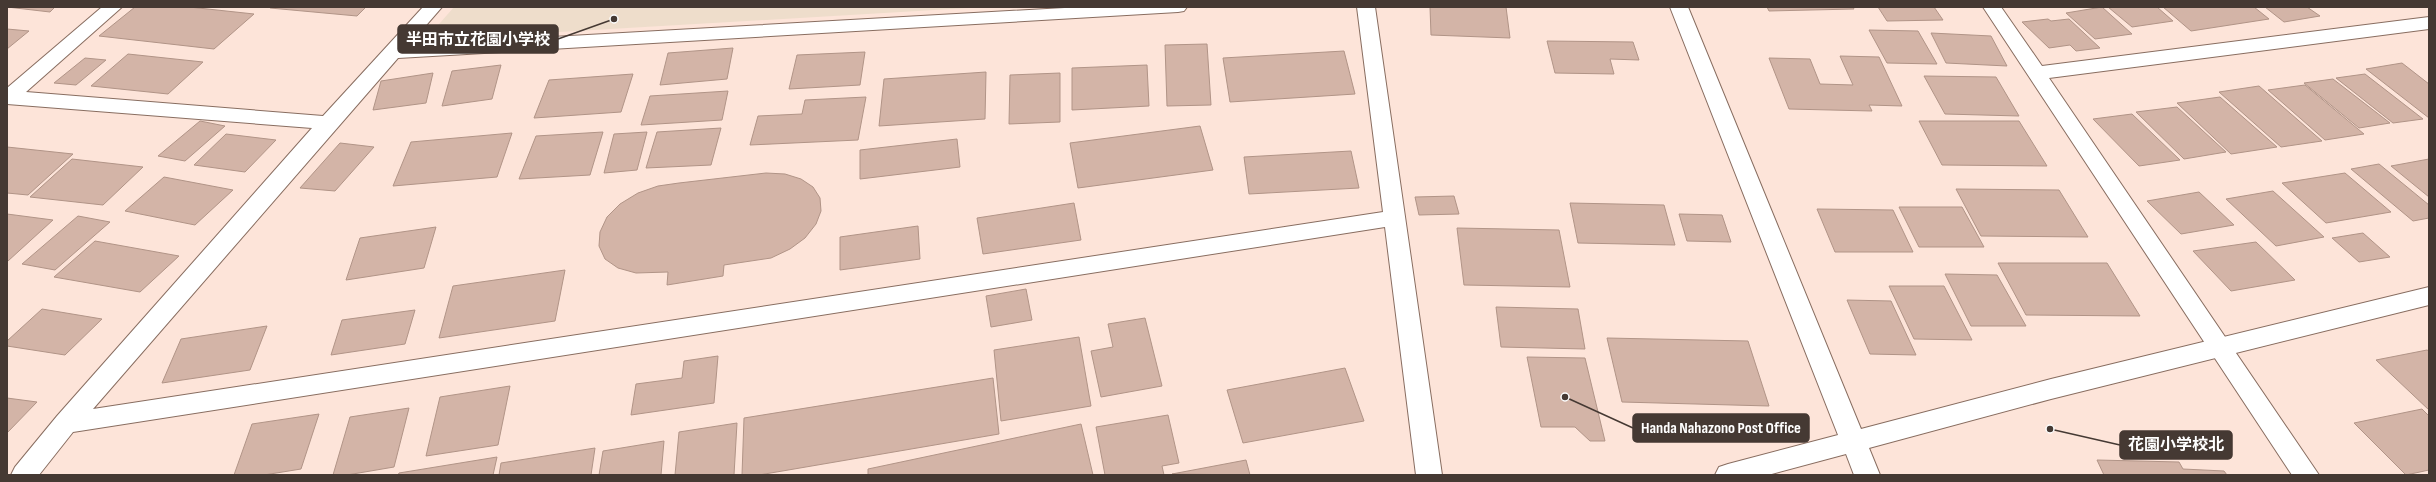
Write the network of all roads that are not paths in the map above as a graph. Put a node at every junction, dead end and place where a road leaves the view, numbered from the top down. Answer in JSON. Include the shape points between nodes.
{"nodes":[{"id":1,"x":113,"y":7,"type":"edge"},
{"id":2,"x":433,"y":7,"type":"edge"},
{"id":3,"x":1178,"y":7,"type":"edge"},
{"id":4,"x":1366,"y":7,"type":"edge"},
{"id":5,"x":1678,"y":7,"type":"edge"},
{"id":6,"x":1992,"y":7,"type":"edge"},
{"id":7,"x":2429,"y":23,"type":"edge"},
{"id":8,"x":394,"y":52,"type":"junction"},
{"id":9,"x":2037,"y":73,"type":"junction"},
{"id":10,"x":8,"y":97,"type":"edge"},
{"id":11,"x":328,"y":123,"type":"junction"},
{"id":12,"x":1393,"y":218,"type":"junction"},
{"id":13,"x":2429,"y":296,"type":"edge"},
{"id":14,"x":2220,"y":348,"type":"junction"},
{"id":15,"x":66,"y":423,"type":"junction"},
{"id":16,"x":1855,"y":443,"type":"junction"},
{"id":17,"x":24,"y":475,"type":"edge"},
{"id":18,"x":1429,"y":475,"type":"edge"},
{"id":19,"x":1728,"y":475,"type":"edge"},
{"id":20,"x":1867,"y":475,"type":"edge"},
{"id":21,"x":2306,"y":475,"type":"edge"}],
"edges":[{"from":1,"to":10,"type":"street"},
{"from":2,"to":8,"type":"street"},
{"from":3,"to":8,"type":"street"},
{"from":4,"to":12,"type":"street"},
{"from":5,"to":16,"type":"street"},
{"from":6,"to":9,"type":"street"},
{"from":7,"to":9,"type":"street"},
{"from":8,"to":11,"type":"street"},
{"from":9,"to":14,"type":"street"},
{"from":10,"to":11,"type":"street"},
{"from":11,"to":15,"type":"street"},
{"from":12,"to":15,"type":"street"},
{"from":12,"to":18,"type":"street"},
{"from":13,"to":14,"type":"street"},
{"from":14,"to":16,"type":"street","via":[[2051,389]]},
{"from":14,"to":21,"type":"street"},
{"from":15,"to":17,"type":"street"},
{"from":16,"to":19,"type":"street"},
{"from":16,"to":20,"type":"street"}]}
